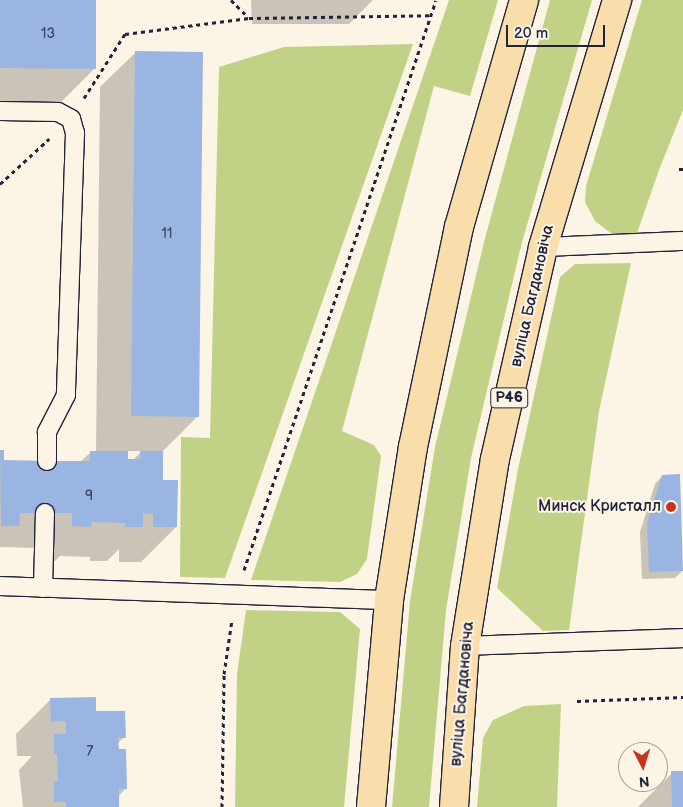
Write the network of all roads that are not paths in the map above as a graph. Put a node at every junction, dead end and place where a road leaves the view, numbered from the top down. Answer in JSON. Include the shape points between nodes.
{"nodes":[{"id":1,"x":524,"y":0,"type":"edge"},
{"id":2,"x":617,"y":0,"type":"edge"},
{"id":3,"x":0,"y":111,"type":"edge"},
{"id":4,"x":683,"y":241,"type":"edge"},
{"id":5,"x":542,"y":247,"type":"junction"},
{"id":6,"x":47,"y":461,"type":"dead end"},
{"id":7,"x":45,"y":513,"type":"dead end"},
{"id":8,"x":0,"y":586,"type":"edge"},
{"id":9,"x":43,"y":588,"type":"junction"},
{"id":10,"x":389,"y":600,"type":"junction"},
{"id":11,"x":683,"y":638,"type":"edge"},
{"id":12,"x":465,"y":646,"type":"junction"},
{"id":13,"x":370,"y":807,"type":"edge"},
{"id":14,"x":454,"y":807,"type":"edge"}],
"edges":[{"from":1,"to":10,"type":"main road","via":[[459,227],[414,447]]},
{"from":2,"to":5,"type":"main road","name":"вуліца Багдановіча","number":"Р46"},
{"from":3,"to":6,"type":"lane","via":[[58,112],[70,119],[75,133],[66,395],[47,432]]},
{"from":4,"to":5,"type":"lane"},
{"from":5,"to":12,"type":"main road","name":"вуліца Багдановіча","number":"Р46","via":[[495,459]]},
{"from":7,"to":9,"type":"lane"},
{"from":8,"to":9,"type":"lane"},
{"from":9,"to":10,"type":"lane"},
{"from":10,"to":13,"type":"main road"},
{"from":11,"to":12,"type":"lane"},
{"from":12,"to":14,"type":"main road","name":"вуліца Багдановіча","number":"Р46"}]}
